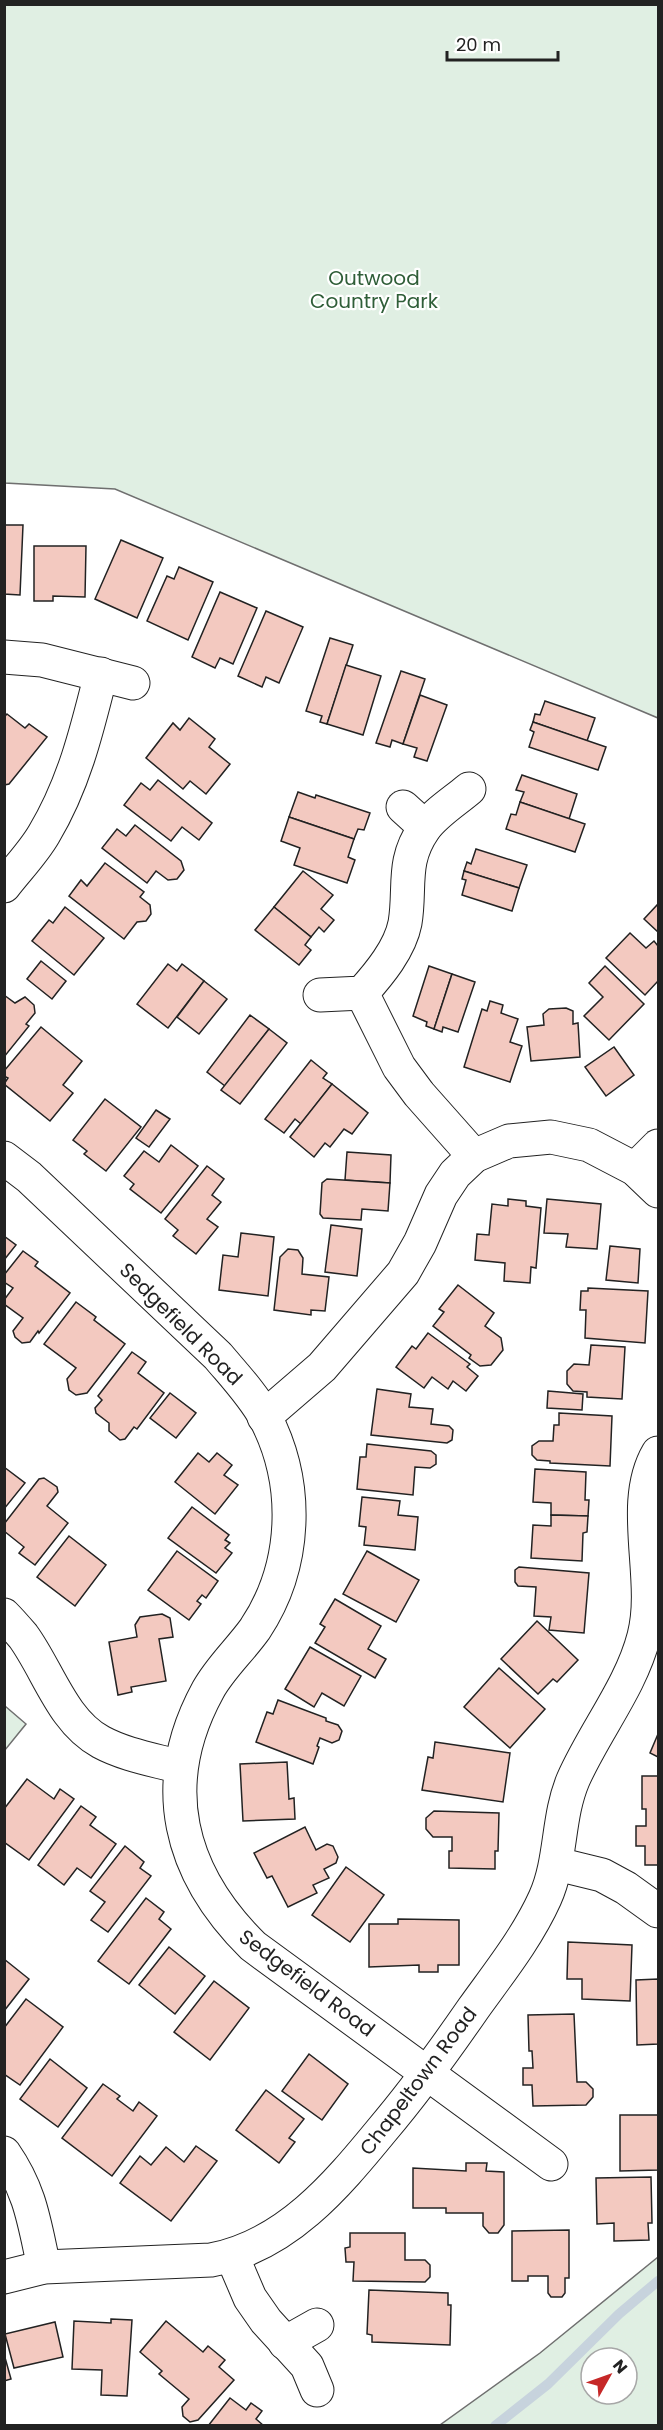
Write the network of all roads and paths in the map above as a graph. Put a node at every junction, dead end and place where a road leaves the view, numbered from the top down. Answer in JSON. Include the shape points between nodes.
{"nodes":[{"id":1,"x":4,"y":657,"type":"edge"},
{"id":2,"x":101,"y":674,"type":"junction"},
{"id":3,"x":133,"y":683,"type":"dead end"},
{"id":4,"x":469,"y":789,"type":"dead end"},
{"id":5,"x":4,"y":886,"type":"edge"},
{"id":6,"x":362,"y":993,"type":"junction"},
{"id":7,"x":320,"y":995,"type":"dead end"},
{"id":8,"x":658,"y":1146,"type":"edge"},
{"id":9,"x":474,"y":1156,"type":"junction"},
{"id":10,"x":4,"y":1158,"type":"edge"},
{"id":11,"x":635,"y":1169,"type":"junction"},
{"id":12,"x":658,"y":1191,"type":"edge"},
{"id":13,"x":264,"y":1417,"type":"junction"},
{"id":14,"x":658,"y":1453,"type":"edge"},
{"id":15,"x":4,"y":1615,"type":"edge"},
{"id":16,"x":180,"y":1767,"type":"junction"},
{"id":17,"x":557,"y":1864,"type":"junction"},
{"id":18,"x":658,"y":1911,"type":"edge"},
{"id":19,"x":428,"y":2074,"type":"junction"},
{"id":20,"x":4,"y":2153,"type":"edge"},
{"id":21,"x":551,"y":2164,"type":"dead end"},
{"id":22,"x":232,"y":2256,"type":"junction"},
{"id":23,"x":44,"y":2267,"type":"junction"},
{"id":24,"x":4,"y":2277,"type":"edge"},
{"id":25,"x":317,"y":2325,"type":"dead end"},
{"id":26,"x":285,"y":2343,"type":"junction"},
{"id":27,"x":317,"y":2390,"type":"dead end"}],
"edges":[{"from":1,"to":2,"type":"street","via":[[42,660]]},
{"from":2,"to":3,"type":"street"},
{"from":2,"to":5,"type":"street","via":[[81,755],[60,802],[43,836]]},
{"from":4,"to":6,"type":"street","via":[[414,817],[405,923],[396,946]]},
{"from":6,"to":7,"type":"street"},
{"from":6,"to":9,"type":"street","via":[[399,1067]]},
{"from":8,"to":11,"type":"street"},
{"from":9,"to":11,"type":"street","via":[[509,1141],[551,1137],[589,1144]]},
{"from":9,"to":13,"type":"street","via":[[441,1195],[403,1273],[322,1367]]},
{"from":10,"to":13,"type":"street","name":"Sedgefield Road","via":[[218,1356]]},
{"from":11,"to":12,"type":"street"},
{"from":13,"to":16,"type":"street","name":"Sedgefield Road","via":[[286,1477],[290,1513],[287,1553],[276,1588],[256,1628],[208,1689],[192,1723]]},
{"from":14,"to":17,"type":"street","name":"Chapeltown Road","via":[[646,1485],[645,1633],[636,1661],[569,1789]]},
{"from":15,"to":16,"type":"street","via":[[23,1636],[84,1730],[123,1751]]},
{"from":16,"to":19,"type":"street","name":"Sedgefield Road","via":[[179,1804],[185,1837],[211,1897],[230,1923],[253,1946]]},
{"from":17,"to":18,"type":"street","via":[[602,1875]]},
{"from":17,"to":19,"type":"street","name":"Chapeltown Road","via":[[545,1899],[519,1943]]},
{"from":19,"to":21,"type":"street","name":"Sedgefield Road"},
{"from":19,"to":22,"type":"street","name":"Chapeltown Road","via":[[339,2183],[314,2206],[258,2245]]},
{"from":20,"to":23,"type":"street","via":[[29,2197]]},
{"from":22,"to":23,"type":"street","name":"Chapeltown Road"},
{"from":22,"to":26,"type":"street","via":[[250,2298]]},
{"from":23,"to":24,"type":"street","name":"Chapeltown Road"},
{"from":25,"to":26,"type":"street"},
{"from":26,"to":27,"type":"street","via":[[307,2366]]}]}
